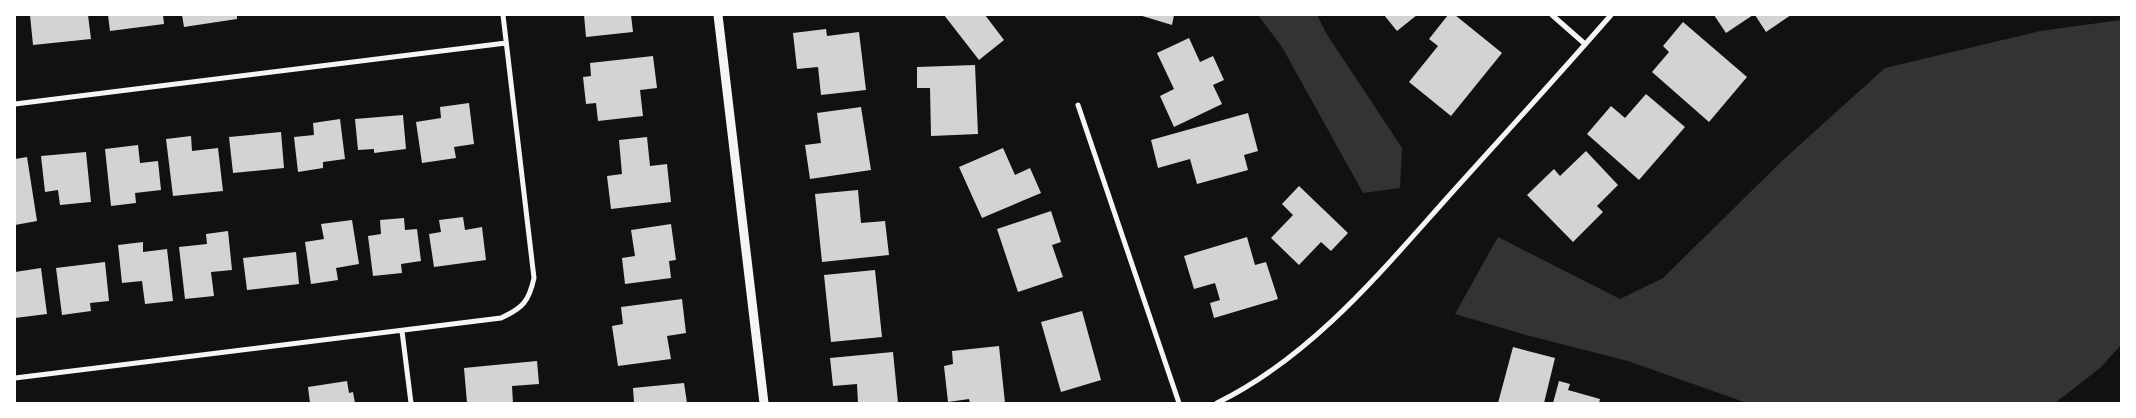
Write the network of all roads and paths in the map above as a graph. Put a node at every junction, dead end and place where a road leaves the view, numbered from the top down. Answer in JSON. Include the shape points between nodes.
{"nodes":[{"id":1,"x":503,"y":15,"type":"edge"},
{"id":2,"x":718,"y":15,"type":"edge"},
{"id":3,"x":1552,"y":15,"type":"edge"},
{"id":4,"x":1611,"y":15,"type":"edge"},
{"id":5,"x":506,"y":43,"type":"junction"},
{"id":6,"x":1585,"y":44,"type":"junction"},
{"id":7,"x":15,"y":104,"type":"edge"},
{"id":8,"x":1078,"y":105,"type":"dead end"},
{"id":9,"x":402,"y":331,"type":"junction"},
{"id":10,"x":15,"y":378,"type":"edge"},
{"id":11,"x":411,"y":403,"type":"edge"},
{"id":12,"x":764,"y":403,"type":"edge"},
{"id":13,"x":1179,"y":403,"type":"edge"},
{"id":14,"x":1217,"y":403,"type":"edge"}],
"edges":[{"from":1,"to":5,"type":"street"},
{"from":2,"to":12,"type":"street"},
{"from":3,"to":6,"type":"street"},
{"from":4,"to":6,"type":"street"},
{"from":5,"to":7,"type":"street"},
{"from":5,"to":9,"type":"street","via":[[534,278],[531,292],[523,306],[501,318]]},
{"from":6,"to":14,"type":"street","via":[[1408,242],[1330,323],[1295,354]]},
{"from":8,"to":13,"type":"street"},
{"from":9,"to":10,"type":"street"},
{"from":9,"to":11,"type":"street"}]}
